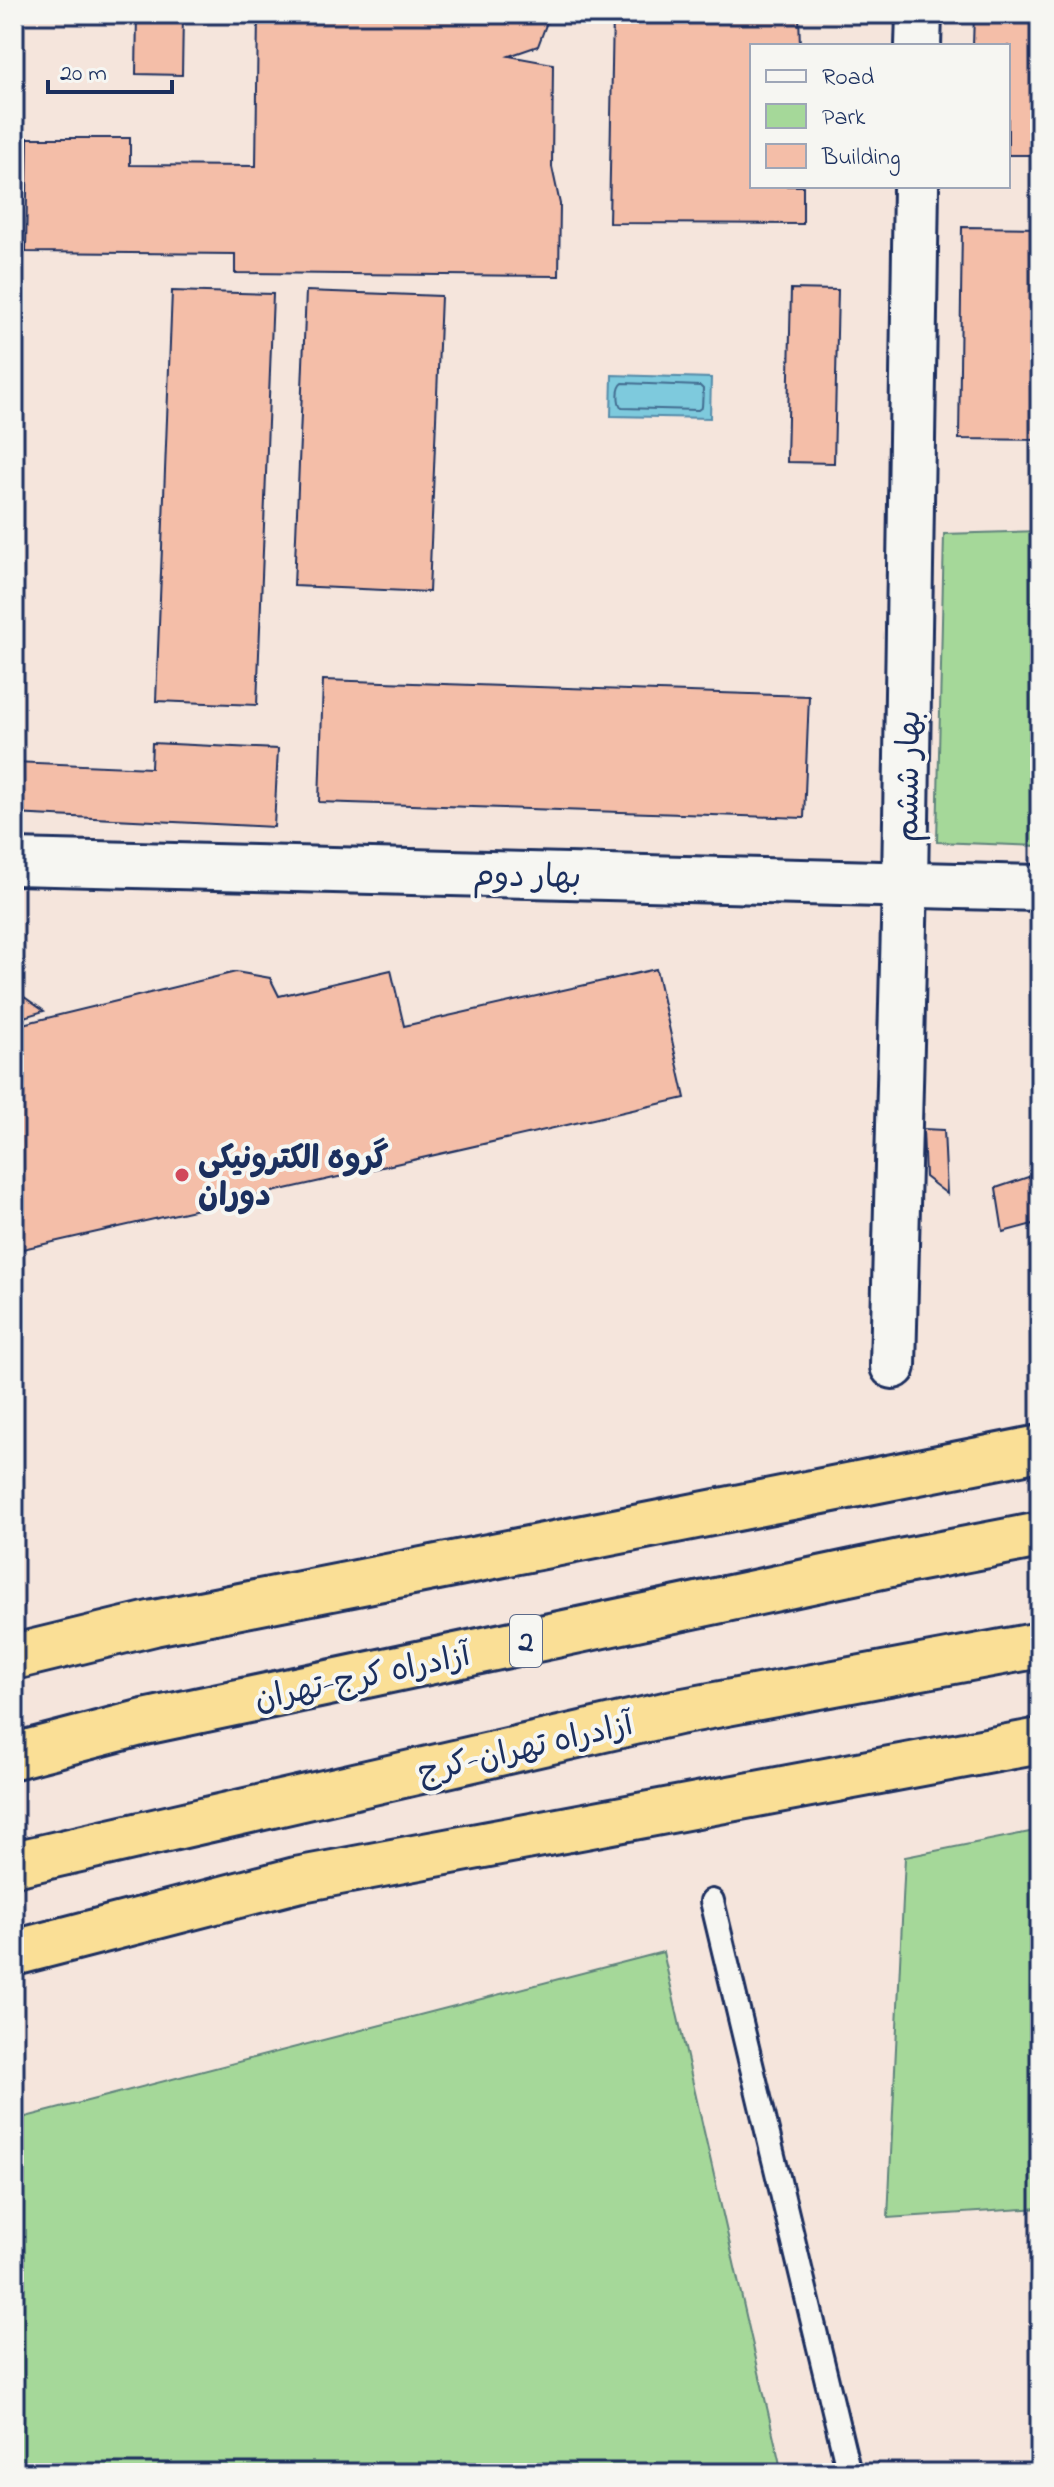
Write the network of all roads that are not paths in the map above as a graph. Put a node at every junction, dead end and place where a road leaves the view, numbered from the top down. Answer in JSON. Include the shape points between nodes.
{"nodes":[{"id":1,"x":919,"y":14,"type":"edge"},
{"id":2,"x":918,"y":44,"type":"edge"},
{"id":3,"x":916,"y":188,"type":"edge"},
{"id":4,"x":14,"y":862,"type":"edge"},
{"id":5,"x":905,"y":884,"type":"junction"},
{"id":6,"x":1040,"y":888,"type":"edge"},
{"id":7,"x":893,"y":1366,"type":"dead end"},
{"id":8,"x":1040,"y":1448,"type":"edge"},
{"id":9,"x":1040,"y":1535,"type":"edge"},
{"id":10,"x":1040,"y":1645,"type":"edge"},
{"id":11,"x":14,"y":1657,"type":"edge"},
{"id":12,"x":1040,"y":1741,"type":"edge"},
{"id":13,"x":14,"y":1756,"type":"edge"},
{"id":14,"x":14,"y":1864,"type":"edge"},
{"id":15,"x":712,"y":1901,"type":"dead end"},
{"id":16,"x":14,"y":1953,"type":"edge"},
{"id":17,"x":849,"y":2473,"type":"edge"}],
"edges":[{"from":1,"to":2,"type":"street"},
{"from":3,"to":5,"type":"street","name":"بهار ششم"},
{"from":4,"to":5,"type":"street","name":"بهار دوم"},
{"from":5,"to":6,"type":"street","name":"بهار دوم"},
{"from":5,"to":7,"type":"street","name":"بهار ششم"},
{"from":8,"to":11,"type":"highway","via":[[154,1623]]},
{"from":9,"to":13,"type":"highway","name":"آزادراه کرج-تهران","number":"2","via":[[144,1722]]},
{"from":10,"to":14,"type":"highway","name":"آزادراه تهران-کرج","via":[[678,1712]]},
{"from":12,"to":16,"type":"highway","via":[[296,1880]]},
{"from":15,"to":17,"type":"lane"}]}
